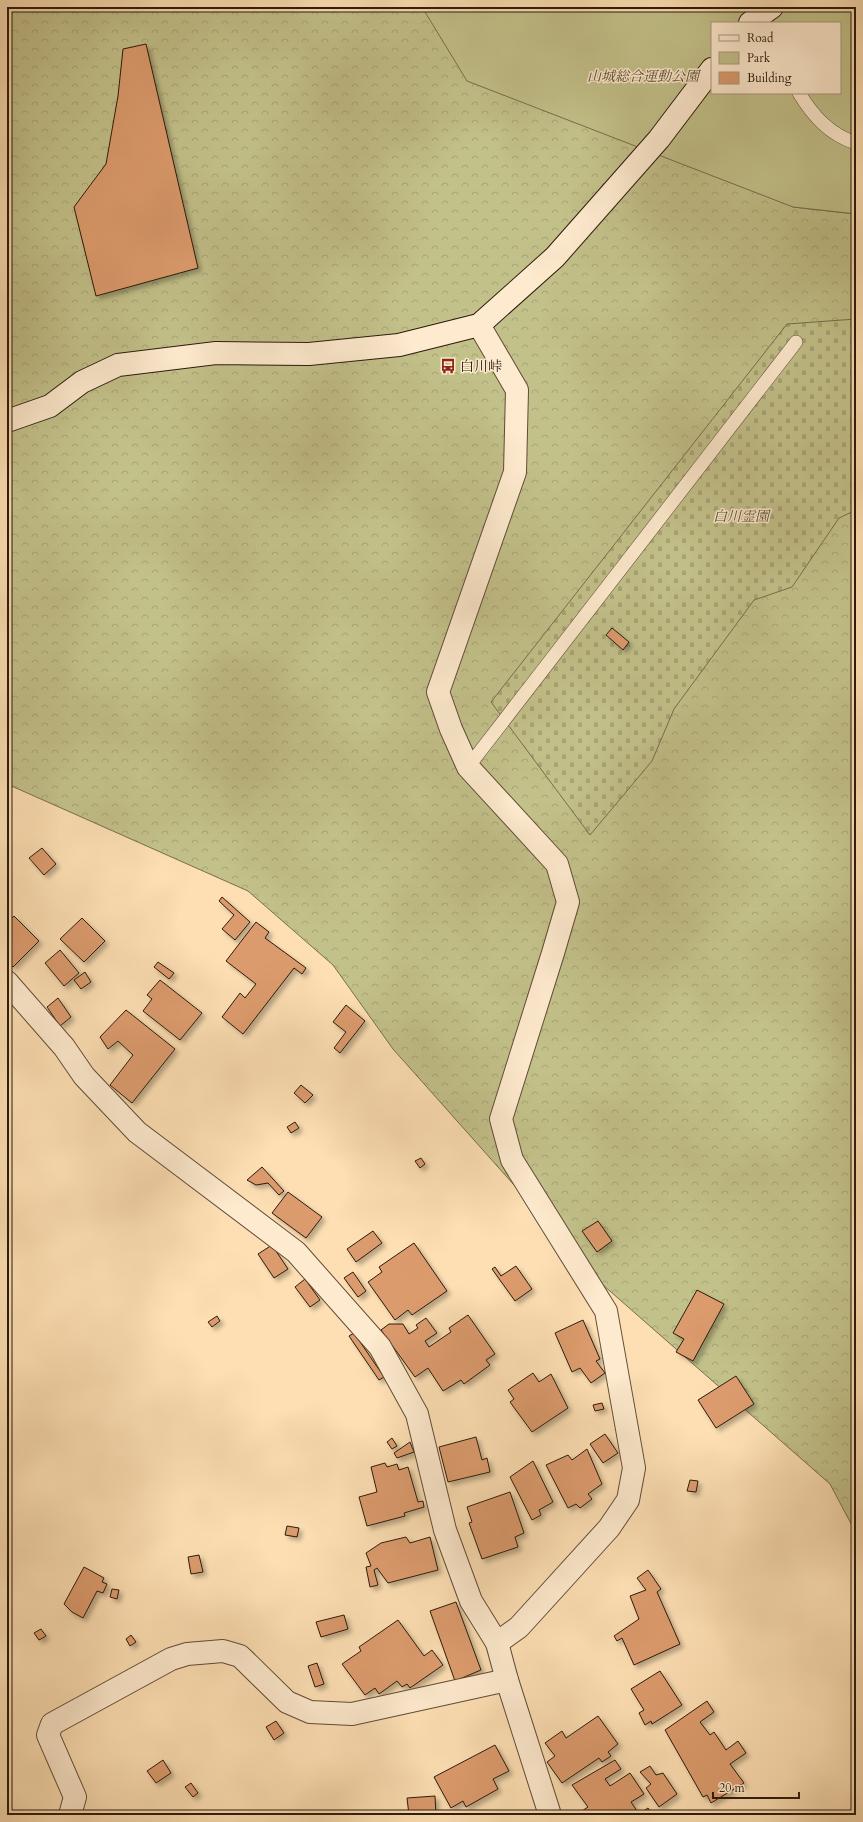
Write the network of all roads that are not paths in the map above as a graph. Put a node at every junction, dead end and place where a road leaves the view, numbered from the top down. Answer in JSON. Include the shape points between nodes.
{"nodes":[{"id":1,"x":711,"y":70,"type":"edge"},
{"id":2,"x":800,"y":94,"type":"edge"},
{"id":3,"x":856,"y":143,"type":"edge"},
{"id":4,"x":479,"y":325,"type":"junction"},
{"id":5,"x":796,"y":342,"type":"dead end"},
{"id":6,"x":7,"y":421,"type":"edge"},
{"id":7,"x":468,"y":767,"type":"junction"},
{"id":8,"x":7,"y":982,"type":"edge"},
{"id":9,"x":497,"y":1643,"type":"junction"},
{"id":10,"x":507,"y":1680,"type":"junction"},
{"id":11,"x":70,"y":1815,"type":"edge"},
{"id":12,"x":550,"y":1815,"type":"edge"}],
"edges":[{"from":1,"to":4,"type":"street","via":[[659,139],[555,257]]},
{"from":2,"to":3,"type":"lane","via":[[825,126]]},
{"from":4,"to":6,"type":"street","via":[[399,345],[309,354],[216,353],[118,364],[82,382],[50,406]]},
{"from":4,"to":7,"type":"street","via":[[517,390],[515,472],[438,692]]},
{"from":5,"to":7,"type":"lane"},
{"from":7,"to":9,"type":"street","via":[[557,864],[568,902],[501,1119],[512,1160],[606,1310],[634,1468],[628,1500],[609,1528],[519,1627]]},
{"from":8,"to":9,"type":"street","via":[[64,1046],[84,1076],[137,1132],[296,1252],[380,1347],[417,1414],[445,1530],[471,1601]]},
{"from":9,"to":10,"type":"street"},
{"from":10,"to":11,"type":"street","via":[[352,1714],[310,1712],[287,1702],[240,1656],[224,1651],[187,1654],[171,1659],[52,1724],[48,1735],[75,1797]]},
{"from":10,"to":12,"type":"street"}]}
